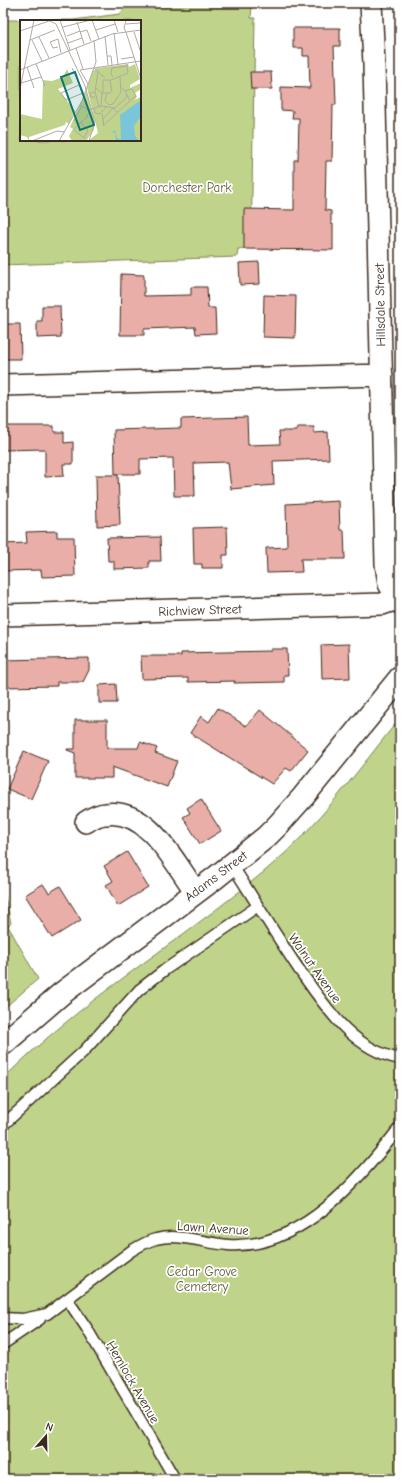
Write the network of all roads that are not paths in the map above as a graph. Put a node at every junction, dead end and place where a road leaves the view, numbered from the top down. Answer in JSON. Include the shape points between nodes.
{"nodes":[{"id":1,"x":371,"y":3,"type":"edge"},
{"id":2,"x":382,"y":375,"type":"junction"},
{"id":3,"x":3,"y":385,"type":"edge"},
{"id":4,"x":398,"y":601,"type":"edge"},
{"id":5,"x":3,"y":615,"type":"edge"},
{"id":6,"x":400,"y":678,"type":"edge"},
{"id":7,"x":86,"y":822,"type":"dead end"},
{"id":8,"x":232,"y":865,"type":"junction"},
{"id":9,"x":196,"y":892,"type":"junction"},
{"id":10,"x":258,"y":906,"type":"junction"},
{"id":11,"x":3,"y":1044,"type":"edge"},
{"id":12,"x":400,"y":1060,"type":"edge"},
{"id":13,"x":3,"y":1125,"type":"edge"},
{"id":14,"x":400,"y":1127,"type":"edge"},
{"id":15,"x":67,"y":1299,"type":"junction"},
{"id":16,"x":47,"y":1314,"type":"junction"},
{"id":17,"x":3,"y":1318,"type":"edge"},
{"id":18,"x":3,"y":1344,"type":"edge"},
{"id":19,"x":174,"y":1479,"type":"edge"}],
"edges":[{"from":1,"to":2,"type":"street","name":"Hillsdale Street"},
{"from":2,"to":3,"type":"street"},
{"from":2,"to":4,"type":"street","name":"Hillsdale Street","via":[[386,564],[389,584]]},
{"from":4,"to":5,"type":"street","name":"Richview Street","via":[[382,604]]},
{"from":6,"to":8,"type":"main road","name":"Adams Street","via":[[278,825]]},
{"from":7,"to":9,"type":"street","via":[[97,816],[114,814],[142,824],[157,837]]},
{"from":8,"to":9,"type":"main road","name":"Adams Street"},
{"from":8,"to":10,"type":"lane","name":"Walnut Avenue"},
{"from":9,"to":11,"type":"main road","name":"Adams Street","via":[[62,994]]},
{"from":10,"to":12,"type":"lane","name":"Walnut Avenue","via":[[336,1020],[368,1047]]},
{"from":10,"to":13,"type":"lane","via":[[139,990],[84,1051]]},
{"from":14,"to":15,"type":"lane","name":"Lawn Avenue","via":[[368,1168],[344,1192],[283,1236],[241,1245],[184,1238],[155,1239],[131,1251]]},
{"from":15,"to":16,"type":"lane","name":"Lawn Avenue"},
{"from":15,"to":19,"type":"lane","name":"Hemlock Avenue","via":[[86,1327]]},
{"from":16,"to":17,"type":"lane","name":"Lawn Avenue","via":[[23,1319]]},
{"from":16,"to":18,"type":"lane"}]}
